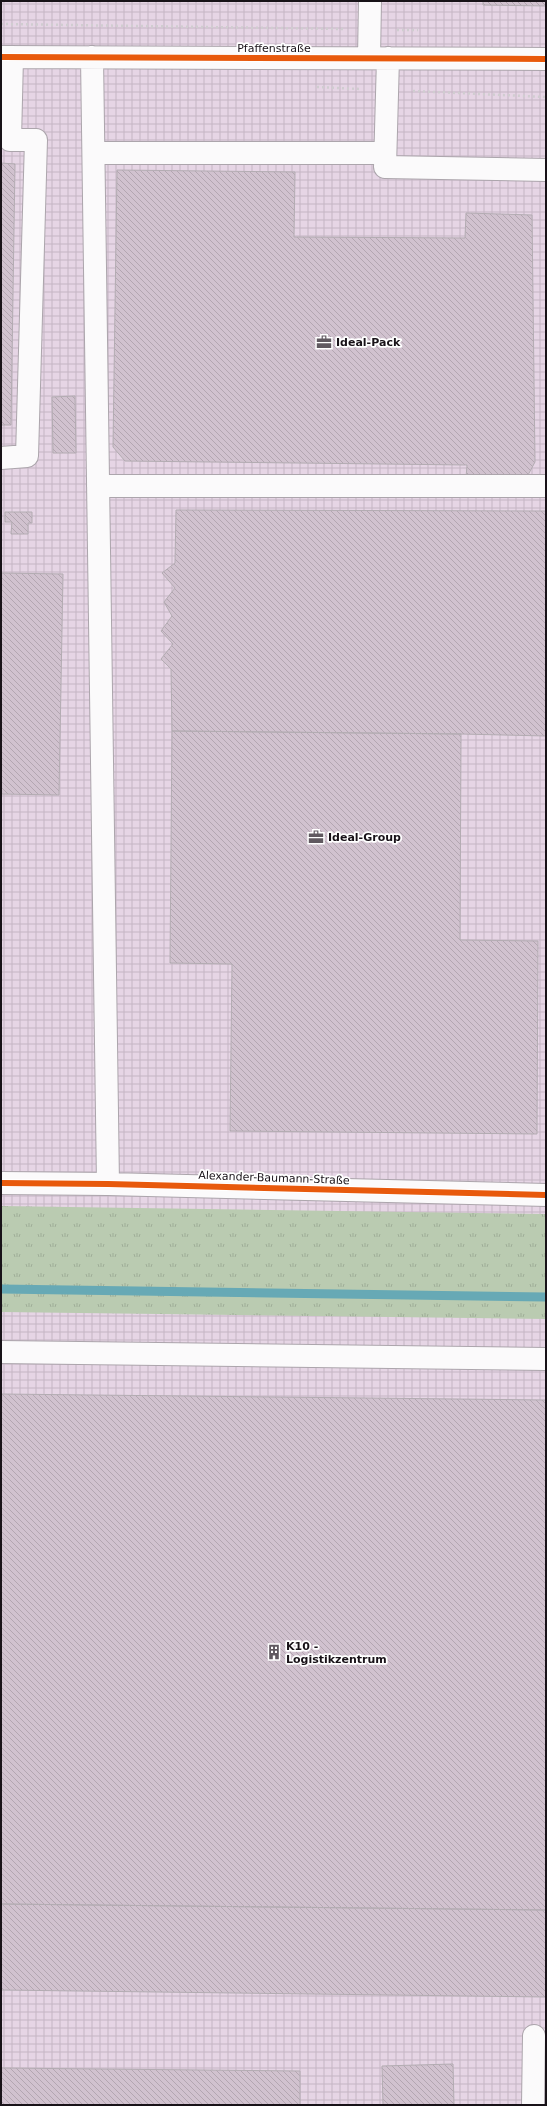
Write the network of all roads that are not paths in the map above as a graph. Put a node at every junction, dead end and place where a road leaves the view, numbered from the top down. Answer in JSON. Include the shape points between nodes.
{"nodes":[{"id":1,"x":370,"y":1,"type":"edge"},
{"id":2,"x":6,"y":57,"type":"edge"},
{"id":3,"x":92,"y":57,"type":"junction"},
{"id":4,"x":379,"y":58,"type":"junction"},
{"id":5,"x":546,"y":59,"type":"edge"},
{"id":6,"x":94,"y":153,"type":"junction"},
{"id":7,"x":385,"y":153,"type":"junction"},
{"id":8,"x":546,"y":170,"type":"edge"},
{"id":9,"x":1,"y":458,"type":"edge"},
{"id":10,"x":98,"y":486,"type":"junction"},
{"id":11,"x":546,"y":486,"type":"edge"},
{"id":12,"x":1,"y":1183,"type":"edge"},
{"id":13,"x":108,"y":1184,"type":"junction"},
{"id":14,"x":546,"y":1196,"type":"edge"},
{"id":15,"x":1,"y":1352,"type":"edge"},
{"id":16,"x":546,"y":1359,"type":"edge"},
{"id":17,"x":534,"y":2036,"type":"dead end"},
{"id":18,"x":533,"y":2105,"type":"edge"}],
"edges":[{"from":1,"to":4,"type":"street","via":[[369,29]]},
{"from":2,"to":3,"type":"street","name":"Pfaffenstraße"},
{"from":2,"to":9,"type":"street","via":[[10,140],[36,140],[36,156],[27,456]]},
{"from":3,"to":4,"type":"street","name":"Pfaffenstraße"},
{"from":3,"to":6,"type":"street"},
{"from":4,"to":5,"type":"street","name":"Pfaffenstraße"},
{"from":4,"to":7,"type":"street","via":[[387,90]]},
{"from":6,"to":7,"type":"street"},
{"from":6,"to":10,"type":"street"},
{"from":7,"to":8,"type":"street","via":[[385,167]]},
{"from":10,"to":11,"type":"street"},
{"from":10,"to":13,"type":"street"},
{"from":12,"to":13,"type":"street","name":"Alexander-Baumann-Straße"},
{"from":13,"to":14,"type":"street","name":"Alexander-Baumann-Straße"},
{"from":15,"to":16,"type":"street"},
{"from":17,"to":18,"type":"street"}]}
